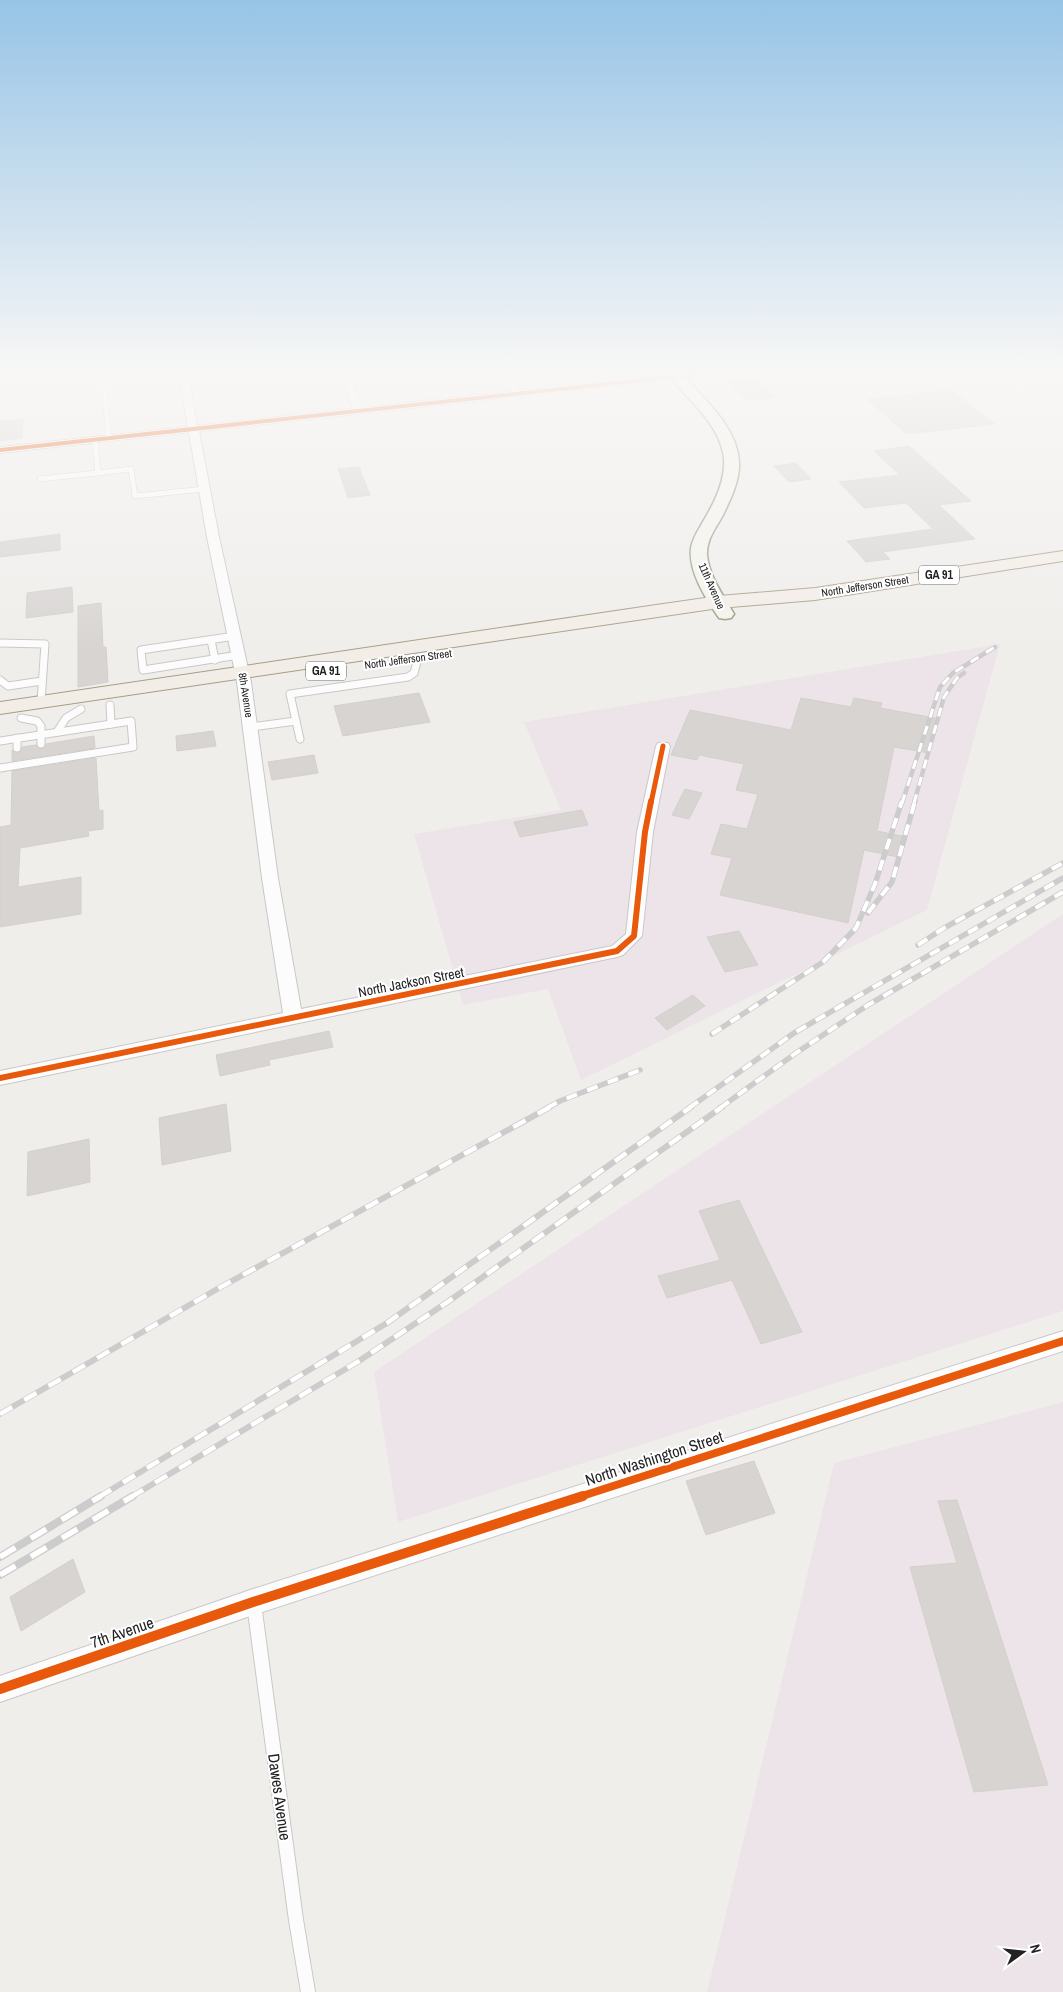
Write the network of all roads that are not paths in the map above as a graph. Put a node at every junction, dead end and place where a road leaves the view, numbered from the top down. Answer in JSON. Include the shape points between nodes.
{"nodes":[{"id":1,"x":97,"y":467,"type":"edge"},
{"id":2,"x":201,"y":467,"type":"edge"},
{"id":3,"x":731,"y":467,"type":"edge"},
{"id":4,"x":98,"y":473,"type":"junction"},
{"id":5,"x":40,"y":479,"type":"dead end"},
{"id":6,"x":205,"y":489,"type":"junction"},
{"id":7,"x":1063,"y":556,"type":"edge"},
{"id":8,"x":722,"y":608,"type":"junction"},
{"id":9,"x":235,"y":636,"type":"junction"},
{"id":10,"x":210,"y":640,"type":"junction"},
{"id":11,"x":0,"y":643,"type":"edge"},
{"id":12,"x":418,"y":658,"type":"junction"},
{"id":13,"x":215,"y":660,"type":"junction"},
{"id":14,"x":242,"y":670,"type":"junction"},
{"id":15,"x":181,"y":674,"type":"junction"},
{"id":16,"x":0,"y":680,"type":"edge"},
{"id":17,"x":42,"y":692,"type":"junction"},
{"id":18,"x":0,"y":708,"type":"edge"},
{"id":19,"x":81,"y":709,"type":"junction"},
{"id":20,"x":111,"y":714,"type":"junction"},
{"id":21,"x":296,"y":721,"type":"junction"},
{"id":22,"x":0,"y":722,"type":"edge"},
{"id":23,"x":91,"y":727,"type":"junction"},
{"id":24,"x":19,"y":728,"type":"junction"},
{"id":25,"x":251,"y":728,"type":"junction"},
{"id":26,"x":67,"y":731,"type":"junction"},
{"id":27,"x":57,"y":732,"type":"junction"},
{"id":28,"x":42,"y":734,"type":"junction"},
{"id":29,"x":91,"y":737,"type":"dead end"},
{"id":30,"x":300,"y":739,"type":"dead end"},
{"id":31,"x":67,"y":740,"type":"dead end"},
{"id":32,"x":0,"y":741,"type":"edge"},
{"id":33,"x":41,"y":744,"type":"dead end"},
{"id":34,"x":663,"y":746,"type":"dead end"},
{"id":35,"x":17,"y":748,"type":"dead end"},
{"id":36,"x":0,"y":768,"type":"edge"},
{"id":37,"x":293,"y":1017,"type":"junction"},
{"id":38,"x":0,"y":1078,"type":"edge"},
{"id":39,"x":1063,"y":1341,"type":"edge"},
{"id":40,"x":253,"y":1602,"type":"junction"},
{"id":41,"x":0,"y":1689,"type":"edge"},
{"id":42,"x":308,"y":1992,"type":"edge"}],
"edges":[{"from":1,"to":4,"type":"lane"},
{"from":2,"to":6,"type":"street","name":"8th Avenue"},
{"from":3,"to":8,"type":"street","name":"11th Avenue","via":[[727,488],[702,536],[699,550],[700,564]]},
{"from":4,"to":5,"type":"lane"},
{"from":4,"to":6,"type":"lane","via":[[131,469],[135,496]]},
{"from":6,"to":9,"type":"street","name":"8th Avenue"},
{"from":7,"to":8,"type":"main road","name":"North Jefferson Street","number":"GA 91"},
{"from":8,"to":12,"type":"main road","name":"North Jefferson Street","number":"GA 91"},
{"from":8,"to":14,"type":"main road","name":"North Jefferson Street","number":"GA 91"},
{"from":9,"to":10,"type":"lane"},
{"from":9,"to":14,"type":"street","name":"8th Avenue"},
{"from":10,"to":13,"type":"lane"},
{"from":10,"to":15,"type":"lane","via":[[141,650],[144,670]]},
{"from":11,"to":17,"type":"lane","via":[[45,644]]},
{"from":12,"to":14,"type":"main road","name":"North Jefferson Street","number":"GA 91"},
{"from":12,"to":21,"type":"lane","via":[[414,673],[408,677],[290,694]]},
{"from":13,"to":14,"type":"lane"},
{"from":13,"to":15,"type":"lane"},
{"from":14,"to":15,"type":"main road","name":"North Jefferson Street","number":"GA 91"},
{"from":14,"to":20,"type":"main road","name":"North Jefferson Street","number":"GA 91"},
{"from":14,"to":25,"type":"street","name":"8th Avenue"},
{"from":15,"to":17,"type":"main road","name":"North Jefferson Street","number":"GA 91"},
{"from":16,"to":17,"type":"lane","via":[[8,686]]},
{"from":17,"to":18,"type":"main road","name":"North Jefferson Street","number":"GA 91"},
{"from":19,"to":20,"type":"main road","name":"North Jefferson Street","number":"GA 91"},
{"from":19,"to":24,"type":"main road","name":"North Jefferson Street","number":"GA 91"},
{"from":19,"to":27,"type":"lane","via":[[68,715]]},
{"from":20,"to":23,"type":"lane"},
{"from":20,"to":36,"type":"lane","via":[[131,721],[133,747],[91,750],[16,762]]},
{"from":21,"to":25,"type":"lane"},
{"from":21,"to":30,"type":"lane"},
{"from":22,"to":24,"type":"main road","name":"North Jefferson Street","number":"GA 91"},
{"from":23,"to":26,"type":"lane"},
{"from":23,"to":29,"type":"lane"},
{"from":24,"to":28,"type":"lane"},
{"from":24,"to":28,"type":"lane","via":[[37,721]]},
{"from":24,"to":32,"type":"lane"},
{"from":24,"to":35,"type":"lane"},
{"from":25,"to":37,"type":"street","name":"8th Avenue","via":[[270,878]]},
{"from":26,"to":27,"type":"lane"},
{"from":26,"to":31,"type":"lane"},
{"from":27,"to":28,"type":"lane"},
{"from":28,"to":33,"type":"lane"},
{"from":34,"to":37,"type":"street","name":"North Jackson Street","via":[[646,832],[634,936],[617,951]]},
{"from":37,"to":38,"type":"street","name":"North Jackson Street"},
{"from":39,"to":40,"type":"street","name":"North Washington Street"},
{"from":40,"to":41,"type":"street","name":"7th Avenue"},
{"from":40,"to":42,"type":"lane","name":"Dawes Avenue"}]}
